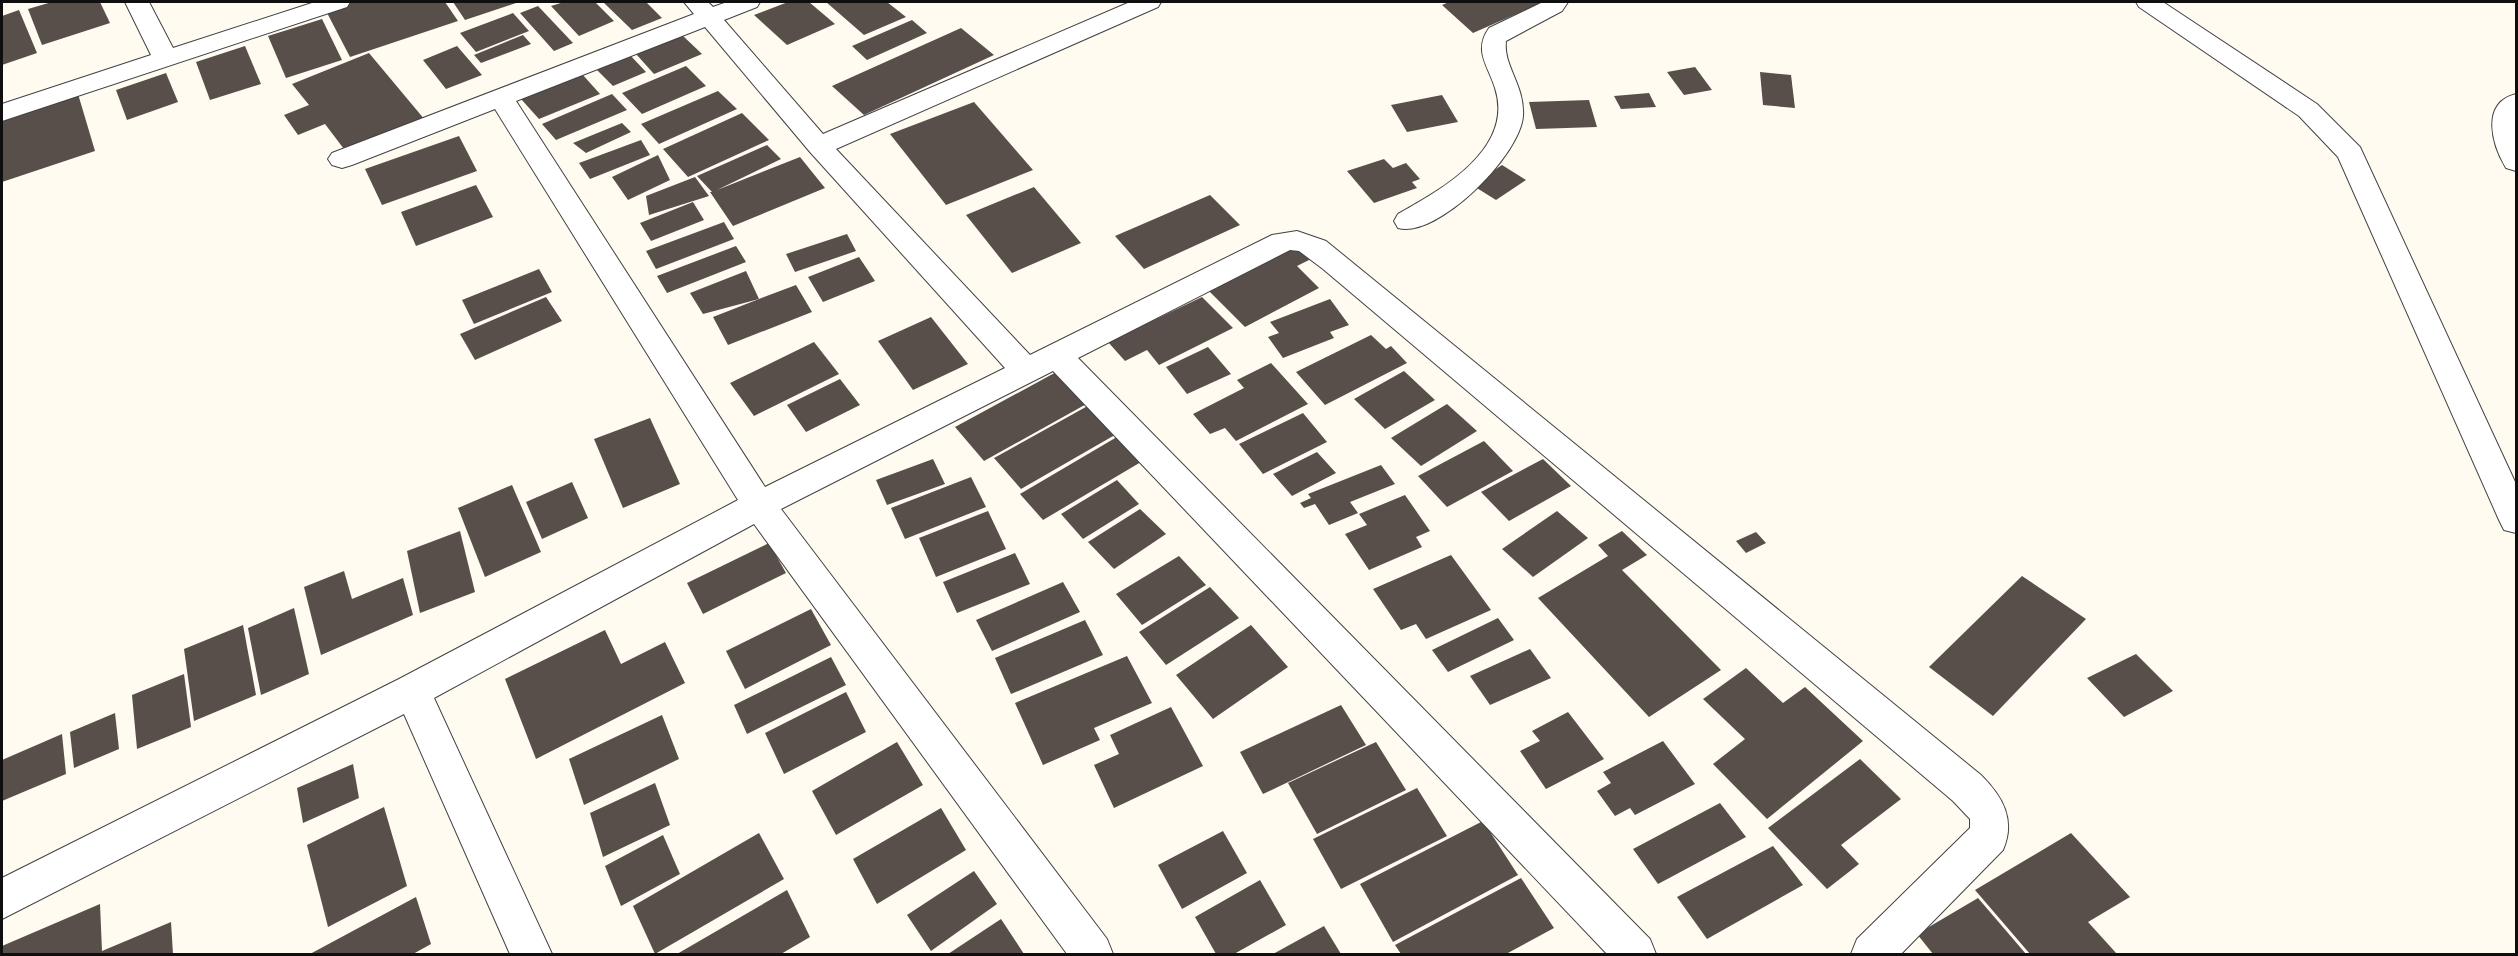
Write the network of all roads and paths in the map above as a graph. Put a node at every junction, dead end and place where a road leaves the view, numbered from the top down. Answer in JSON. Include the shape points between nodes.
{"nodes":[{"id":1,"x":137,"y":2,"type":"edge"},
{"id":2,"x":269,"y":2,"type":"edge"},
{"id":3,"x":338,"y":2,"type":"edge"},
{"id":4,"x":748,"y":2,"type":"edge"},
{"id":5,"x":1149,"y":2,"type":"edge"},
{"id":6,"x":1556,"y":2,"type":"edge"},
{"id":7,"x":2148,"y":2,"type":"edge"},
{"id":8,"x":703,"y":9,"type":"edge"},
{"id":9,"x":160,"y":48,"type":"junction"},
{"id":10,"x":2,"y":89,"type":"edge"},
{"id":11,"x":500,"y":96,"type":"junction"},
{"id":12,"x":2517,"y":102,"type":"edge"},
{"id":13,"x":2,"y":113,"type":"edge"},
{"id":14,"x":819,"y":146,"type":"junction"},
{"id":15,"x":342,"y":159,"type":"dead end"},
{"id":16,"x":2517,"y":162,"type":"edge"},
{"id":17,"x":1408,"y":221,"type":"dead end"},
{"id":18,"x":1042,"y":364,"type":"junction"},
{"id":19,"x":759,"y":505,"type":"junction"},
{"id":20,"x":2517,"y":520,"type":"edge"},
{"id":21,"x":412,"y":691,"type":"junction"},
{"id":22,"x":2,"y":899,"type":"edge"},
{"id":23,"x":531,"y":954,"type":"edge"},
{"id":24,"x":1092,"y":954,"type":"edge"},
{"id":25,"x":1635,"y":954,"type":"edge"},
{"id":26,"x":1872,"y":954,"type":"edge"}],
"edges":[{"from":1,"to":9,"type":"street"},
{"from":2,"to":9,"type":"street"},
{"from":3,"to":9,"type":"street"},
{"from":4,"to":8,"type":"street"},
{"from":5,"to":14,"type":"street"},
{"from":6,"to":17,"type":"street","via":[[1497,33],[1492,41],[1493,55],[1510,97],[1507,134],[1494,157],[1446,200]]},
{"from":7,"to":20,"type":"street","via":[[2308,110],[2350,153]]},
{"from":8,"to":11,"type":"street"},
{"from":8,"to":14,"type":"street"},
{"from":9,"to":10,"type":"street"},
{"from":9,"to":13,"type":"street"},
{"from":11,"to":15,"type":"street"},
{"from":11,"to":19,"type":"street"},
{"from":12,"to":16,"type":"street","via":[[2509,106],[2505,120],[2506,144]]},
{"from":14,"to":18,"type":"street"},
{"from":18,"to":19,"type":"street"},
{"from":18,"to":25,"type":"street"},
{"from":18,"to":26,"type":"street","via":[[1282,242],[1300,240],[1316,248],[1987,808],[1989,837]]},
{"from":19,"to":21,"type":"street"},
{"from":19,"to":24,"type":"street"},
{"from":21,"to":22,"type":"street"},
{"from":21,"to":23,"type":"street"}]}
